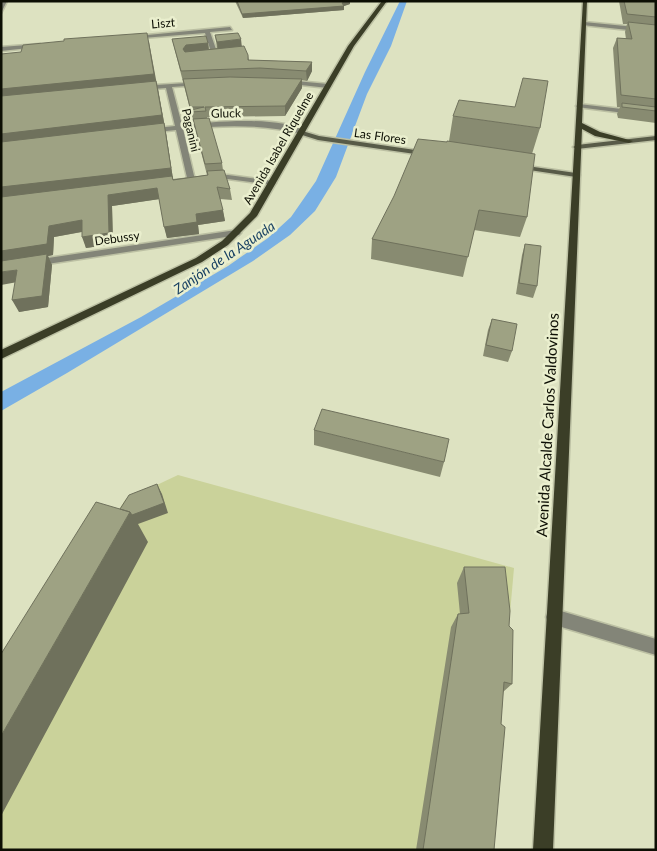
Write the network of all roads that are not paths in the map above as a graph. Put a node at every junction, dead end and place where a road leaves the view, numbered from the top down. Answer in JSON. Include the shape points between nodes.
{"nodes":[{"id":1,"x":384,"y":1,"type":"edge"},
{"id":2,"x":585,"y":1,"type":"edge"},
{"id":3,"x":4,"y":2,"type":"edge"},
{"id":4,"x":1,"y":12,"type":"edge"},
{"id":5,"x":584,"y":24,"type":"junction"},
{"id":6,"x":230,"y":29,"type":"dead end"},
{"id":7,"x":207,"y":31,"type":"junction"},
{"id":8,"x":656,"y":31,"type":"edge"},
{"id":9,"x":118,"y":38,"type":"edge"},
{"id":10,"x":50,"y":44,"type":"edge"},
{"id":11,"x":1,"y":48,"type":"edge"},
{"id":12,"x":224,"y":54,"type":"edge"},
{"id":13,"x":215,"y":55,"type":"junction"},
{"id":14,"x":206,"y":56,"type":"edge"},
{"id":15,"x":276,"y":81,"type":"edge"},
{"id":16,"x":209,"y":82,"type":"edge"},
{"id":17,"x":169,"y":86,"type":"junction"},
{"id":18,"x":328,"y":86,"type":"junction"},
{"id":19,"x":130,"y":90,"type":"edge"},
{"id":20,"x":579,"y":106,"type":"junction"},
{"id":21,"x":656,"y":115,"type":"edge"},
{"id":22,"x":578,"y":124,"type":"junction"},
{"id":23,"x":179,"y":128,"type":"junction"},
{"id":24,"x":139,"y":132,"type":"edge"},
{"id":25,"x":302,"y":132,"type":"junction"},
{"id":26,"x":656,"y":138,"type":"edge"},
{"id":27,"x":629,"y":141,"type":"junction"},
{"id":28,"x":577,"y":147,"type":"junction"},
{"id":29,"x":440,"y":156,"type":"edge"},
{"id":30,"x":508,"y":165,"type":"edge"},
{"id":31,"x":576,"y":175,"type":"junction"},
{"id":32,"x":191,"y":180,"type":"junction"},
{"id":33,"x":182,"y":181,"type":"edge"},
{"id":34,"x":272,"y":183,"type":"junction"},
{"id":35,"x":236,"y":234,"type":"junction"},
{"id":36,"x":1,"y":268,"type":"edge"},
{"id":37,"x":1,"y":356,"type":"edge"},
{"id":38,"x":554,"y":617,"type":"junction"},
{"id":39,"x":656,"y":647,"type":"edge"},
{"id":40,"x":543,"y":850,"type":"edge"}],
"edges":[{"from":1,"to":18,"type":"main road","name":"Avenida Isabel Riquelme","via":[[350,46]]},
{"from":2,"to":5,"type":"main road","name":"Avenida Alcalde Carlos Valdovinos"},
{"from":3,"to":4,"type":"street"},
{"from":5,"to":8,"type":"street"},
{"from":5,"to":20,"type":"main road","name":"Avenida Alcalde Carlos Valdovinos"},
{"from":6,"to":7,"type":"street","name":"Liszt"},
{"from":7,"to":9,"type":"street","name":"Liszt"},
{"from":7,"to":13,"type":"street"},
{"from":10,"to":11,"type":"street"},
{"from":12,"to":13,"type":"street"},
{"from":13,"to":14,"type":"street"},
{"from":15,"to":18,"type":"street"},
{"from":16,"to":17,"type":"street"},
{"from":17,"to":19,"type":"street"},
{"from":17,"to":23,"type":"street","name":"Paganini"},
{"from":18,"to":25,"type":"main road","name":"Avenida Isabel Riquelme"},
{"from":20,"to":21,"type":"street"},
{"from":20,"to":22,"type":"main road","name":"Avenida Alcalde Carlos Valdovinos"},
{"from":22,"to":27,"type":"main road","via":[[598,134]]},
{"from":22,"to":28,"type":"main road","name":"Avenida Alcalde Carlos Valdovinos"},
{"from":23,"to":24,"type":"street","name":"Gluck"},
{"from":23,"to":25,"type":"street","name":"Gluck","via":[[248,124]]},
{"from":23,"to":32,"type":"street","name":"Paganini"},
{"from":25,"to":29,"type":"street","name":"Las Flores"},
{"from":25,"to":34,"type":"main road","name":"Avenida Isabel Riquelme"},
{"from":26,"to":27,"type":"street"},
{"from":27,"to":28,"type":"street"},
{"from":28,"to":31,"type":"main road","name":"Avenida Alcalde Carlos Valdovinos"},
{"from":30,"to":31,"type":"street"},
{"from":31,"to":38,"type":"main road","name":"Avenida Alcalde Carlos Valdovinos"},
{"from":32,"to":33,"type":"street"},
{"from":32,"to":34,"type":"street","via":[[228,177]]},
{"from":34,"to":35,"type":"main road","name":"Avenida Isabel Riquelme","via":[[254,214]]},
{"from":35,"to":36,"type":"street","name":"Debussy"},
{"from":35,"to":37,"type":"main road","name":"Avenida Isabel Riquelme","via":[[199,260]]},
{"from":38,"to":39,"type":"street"},
{"from":38,"to":40,"type":"main road","name":"Avenida Alcalde Carlos Valdovinos"}]}
